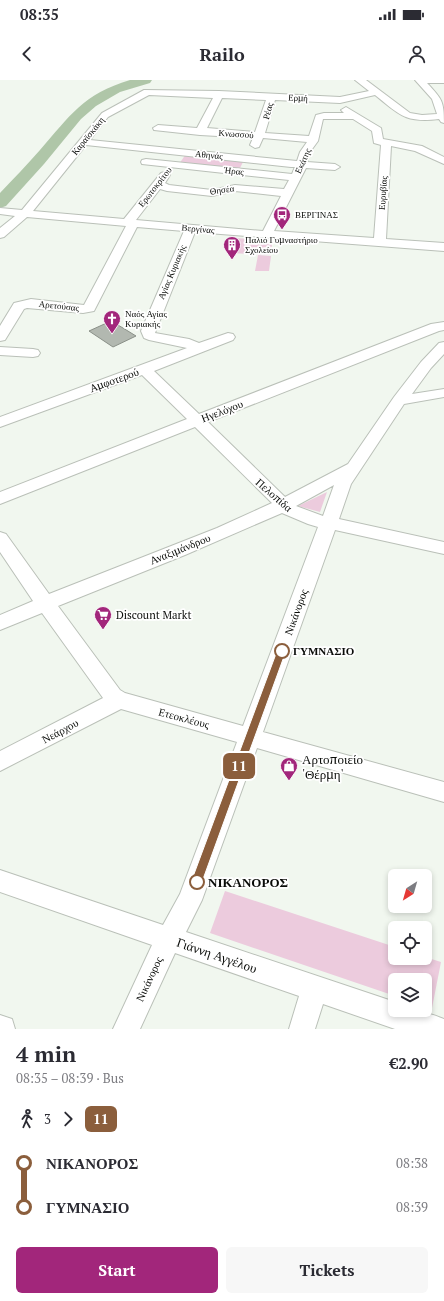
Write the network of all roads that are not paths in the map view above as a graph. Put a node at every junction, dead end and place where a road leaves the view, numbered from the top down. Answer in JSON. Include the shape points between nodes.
{"nodes":[{"id":1,"x":360,"y":80,"type":"edge"},
{"id":2,"x":420,"y":80,"type":"edge"},
{"id":3,"x":444,"y":80,"type":"edge"},
{"id":4,"x":376,"y":92,"type":"junction"},
{"id":5,"x":219,"y":94,"type":"junction"},
{"id":6,"x":271,"y":96,"type":"junction"},
{"id":7,"x":333,"y":99,"type":"junction"},
{"id":8,"x":354,"y":116,"type":"junction"},
{"id":9,"x":443,"y":118,"type":"edge"},
{"id":10,"x":158,"y":128,"type":"dead end"},
{"id":11,"x":200,"y":132,"type":"junction"},
{"id":12,"x":259,"y":136,"type":"junction"},
{"id":13,"x":314,"y":139,"type":"junction"},
{"id":14,"x":83,"y":142,"type":"junction"},
{"id":15,"x":386,"y":143,"type":"junction"},
{"id":16,"x":183,"y":152,"type":"junction"},
{"id":17,"x":248,"y":159,"type":"junction"},
{"id":18,"x":444,"y":161,"type":"edge"},
{"id":19,"x":146,"y":162,"type":"dead end"},
{"id":20,"x":302,"y":164,"type":"junction"},
{"id":21,"x":173,"y":165,"type":"junction"},
{"id":22,"x":335,"y":167,"type":"dead end"},
{"id":23,"x":240,"y":172,"type":"junction"},
{"id":24,"x":296,"y":178,"type":"junction"},
{"id":25,"x":158,"y":184,"type":"junction"},
{"id":26,"x":230,"y":188,"type":"junction"},
{"id":27,"x":288,"y":193,"type":"junction"},
{"id":28,"x":1,"y":211,"type":"edge"},
{"id":29,"x":25,"y":213,"type":"junction"},
{"id":30,"x":131,"y":223,"type":"junction"},
{"id":31,"x":191,"y":228,"type":"junction"},
{"id":32,"x":0,"y":234,"type":"edge"},
{"id":33,"x":267,"y":234,"type":"junction"},
{"id":34,"x":380,"y":243,"type":"junction"},
{"id":35,"x":444,"y":247,"type":"edge"},
{"id":36,"x":444,"y":326,"type":"edge"},
{"id":37,"x":0,"y":337,"type":"edge"},
{"id":38,"x":228,"y":337,"type":"dead end"},
{"id":39,"x":444,"y":346,"type":"edge"},
{"id":40,"x":198,"y":349,"type":"junction"},
{"id":41,"x":0,"y":351,"type":"edge"},
{"id":42,"x":33,"y":353,"type":"dead end"},
{"id":43,"x":144,"y":369,"type":"junction"},
{"id":44,"x":444,"y":393,"type":"edge"},
{"id":45,"x":399,"y":400,"type":"junction"},
{"id":46,"x":197,"y":421,"type":"junction"},
{"id":47,"x":0,"y":422,"type":"edge"},
{"id":48,"x":354,"y":466,"type":"junction"},
{"id":49,"x":0,"y":498,"type":"edge"},
{"id":50,"x":283,"y":505,"type":"junction"},
{"id":51,"x":328,"y":523,"type":"junction"},
{"id":52,"x":0,"y":538,"type":"edge"},
{"id":53,"x":444,"y":548,"type":"edge"},
{"id":54,"x":45,"y":603,"type":"junction"},
{"id":55,"x":0,"y":622,"type":"edge"},
{"id":56,"x":119,"y":700,"type":"junction"},
{"id":57,"x":250,"y":736,"type":"junction"},
{"id":58,"x":0,"y":762,"type":"edge"},
{"id":59,"x":444,"y":792,"type":"edge"},
{"id":60,"x":0,"y":881,"type":"edge"},
{"id":61,"x":169,"y":939,"type":"junction"},
{"id":62,"x":314,"y":988,"type":"junction"},
{"id":63,"x":126,"y":1029,"type":"edge"},
{"id":64,"x":302,"y":1029,"type":"edge"},
{"id":65,"x":434,"y":1029,"type":"edge"}],
"edges":[{"from":1,"to":4,"type":"street"},
{"from":2,"to":3,"type":"street"},
{"from":2,"to":9,"type":"street","via":[[436,98]]},
{"from":4,"to":7,"type":"street","name":"Ερμή","via":[[348,99]]},
{"from":4,"to":9,"type":"street","via":[[409,116]]},
{"from":5,"to":6,"type":"street","name":"Ερμή"},
{"from":5,"to":11,"type":"street"},
{"from":5,"to":14,"type":"street","name":"Καραϊσκάκη","via":[[153,91],[140,95],[108,113]]},
{"from":6,"to":7,"type":"street","name":"Ερμή"},
{"from":6,"to":12,"type":"street","name":"Ρέας"},
{"from":7,"to":8,"type":"street"},
{"from":8,"to":13,"type":"street","name":"Εκάτης","via":[[320,117]]},
{"from":8,"to":15,"type":"street","via":[[377,130],[378,141]]},
{"from":10,"to":11,"type":"street","name":"Κνωσσού"},
{"from":11,"to":12,"type":"street","name":"Κνωσσού"},
{"from":12,"to":13,"type":"street","name":"Κνωσσού"},
{"from":12,"to":17,"type":"street","name":"Ρέας"},
{"from":13,"to":20,"type":"street","name":"Εκάτης","via":[[305,152]]},
{"from":14,"to":16,"type":"street","name":"Αθηνάς"},
{"from":14,"to":29,"type":"street","name":"Καραϊσκάκη"},
{"from":15,"to":18,"type":"street","via":[[418,148]]},
{"from":15,"to":34,"type":"street","name":"Ευρυβίας"},
{"from":16,"to":17,"type":"street","name":"Αθηνάς"},
{"from":16,"to":21,"type":"street","name":"Ερωτοκρίτου"},
{"from":17,"to":20,"type":"street","name":"Αθηνάς"},
{"from":17,"to":23,"type":"street","name":"Ρέας"},
{"from":19,"to":21,"type":"street","name":"Ήρας"},
{"from":20,"to":22,"type":"street","name":"Αθηνάς"},
{"from":20,"to":24,"type":"street","name":"Εκάτης"},
{"from":21,"to":23,"type":"street","name":"Ήρας"},
{"from":21,"to":25,"type":"street","name":"Ερωτοκρίτου"},
{"from":23,"to":24,"type":"street","name":"Ήρας"},
{"from":23,"to":26,"type":"street","name":"Ρέας"},
{"from":24,"to":27,"type":"street","name":"Εκάτης"},
{"from":25,"to":26,"type":"street","name":"Θησέα","via":[[169,188],[214,193]]},
{"from":25,"to":30,"type":"street","name":"Ερωτοκρίτου"},
{"from":26,"to":27,"type":"street","name":"Θησέα"},
{"from":27,"to":33,"type":"street","name":"Εκάτης"},
{"from":28,"to":29,"type":"street","name":"Βεργίνας"},
{"from":29,"to":30,"type":"street","name":"Βεργίνας"},
{"from":29,"to":32,"type":"street","name":"Καραϊσκάκη"},
{"from":30,"to":31,"type":"street","name":"Βεργίνας"},
{"from":30,"to":37,"type":"street","name":"Αρετούσας","via":[[88,308],[24,304],[19,306]]},
{"from":31,"to":33,"type":"street","name":"Βεργίνας"},
{"from":31,"to":40,"type":"street","name":"Αγίας Κυριακής","via":[[148,331],[154,337],[190,343]]},
{"from":33,"to":34,"type":"street","name":"Βεργίνας"},
{"from":34,"to":35,"type":"street","name":"Βεργίνας"},
{"from":36,"to":46,"type":"street","name":"Ηγελόχου"},
{"from":38,"to":40,"type":"street","name":"Αμφοτερού"},
{"from":39,"to":45,"type":"street","name":"Νικάνορος"},
{"from":40,"to":43,"type":"street","name":"Αμφοτερού"},
{"from":41,"to":42,"type":"street"},
{"from":43,"to":46,"type":"street","name":"Πελοπίδα"},
{"from":43,"to":47,"type":"street","name":"Αμφοτερού"},
{"from":44,"to":45,"type":"street"},
{"from":45,"to":48,"type":"street","name":"Νικάνορος"},
{"from":46,"to":49,"type":"street","name":"Ηγελόχου"},
{"from":46,"to":50,"type":"street","name":"Πελοπίδα"},
{"from":48,"to":50,"type":"street","name":"Αναξιμάνδρου"},
{"from":48,"to":51,"type":"street","name":"Νικάνορος","via":[[343,484]]},
{"from":50,"to":51,"type":"street","name":"Πελοπίδα","via":[[298,514]]},
{"from":50,"to":54,"type":"street","name":"Αναξιμάνδρου"},
{"from":51,"to":53,"type":"street","name":"Πελοπίδα"},
{"from":51,"to":57,"type":"street","name":"Νικάνορος"},
{"from":52,"to":54,"type":"street"},
{"from":54,"to":55,"type":"street","name":"Αναξιμάνδρου"},
{"from":54,"to":56,"type":"street","via":[[113,696]]},
{"from":56,"to":57,"type":"street","name":"Ετεοκλέους"},
{"from":56,"to":58,"type":"street","name":"Νεάρχου"},
{"from":57,"to":59,"type":"street","name":"Ετεοκλέους"},
{"from":57,"to":61,"type":"street","name":"Νικάνορος","via":[[190,900]]},
{"from":60,"to":61,"type":"street","name":"Γιάννη Αγγέλου"},
{"from":61,"to":62,"type":"street","name":"Γιάννη Αγγέλου"},
{"from":61,"to":63,"type":"street","name":"Νικάνορος"},
{"from":62,"to":64,"type":"street"},
{"from":62,"to":65,"type":"street","name":"Γιάννη Αγγέλου"}]}
